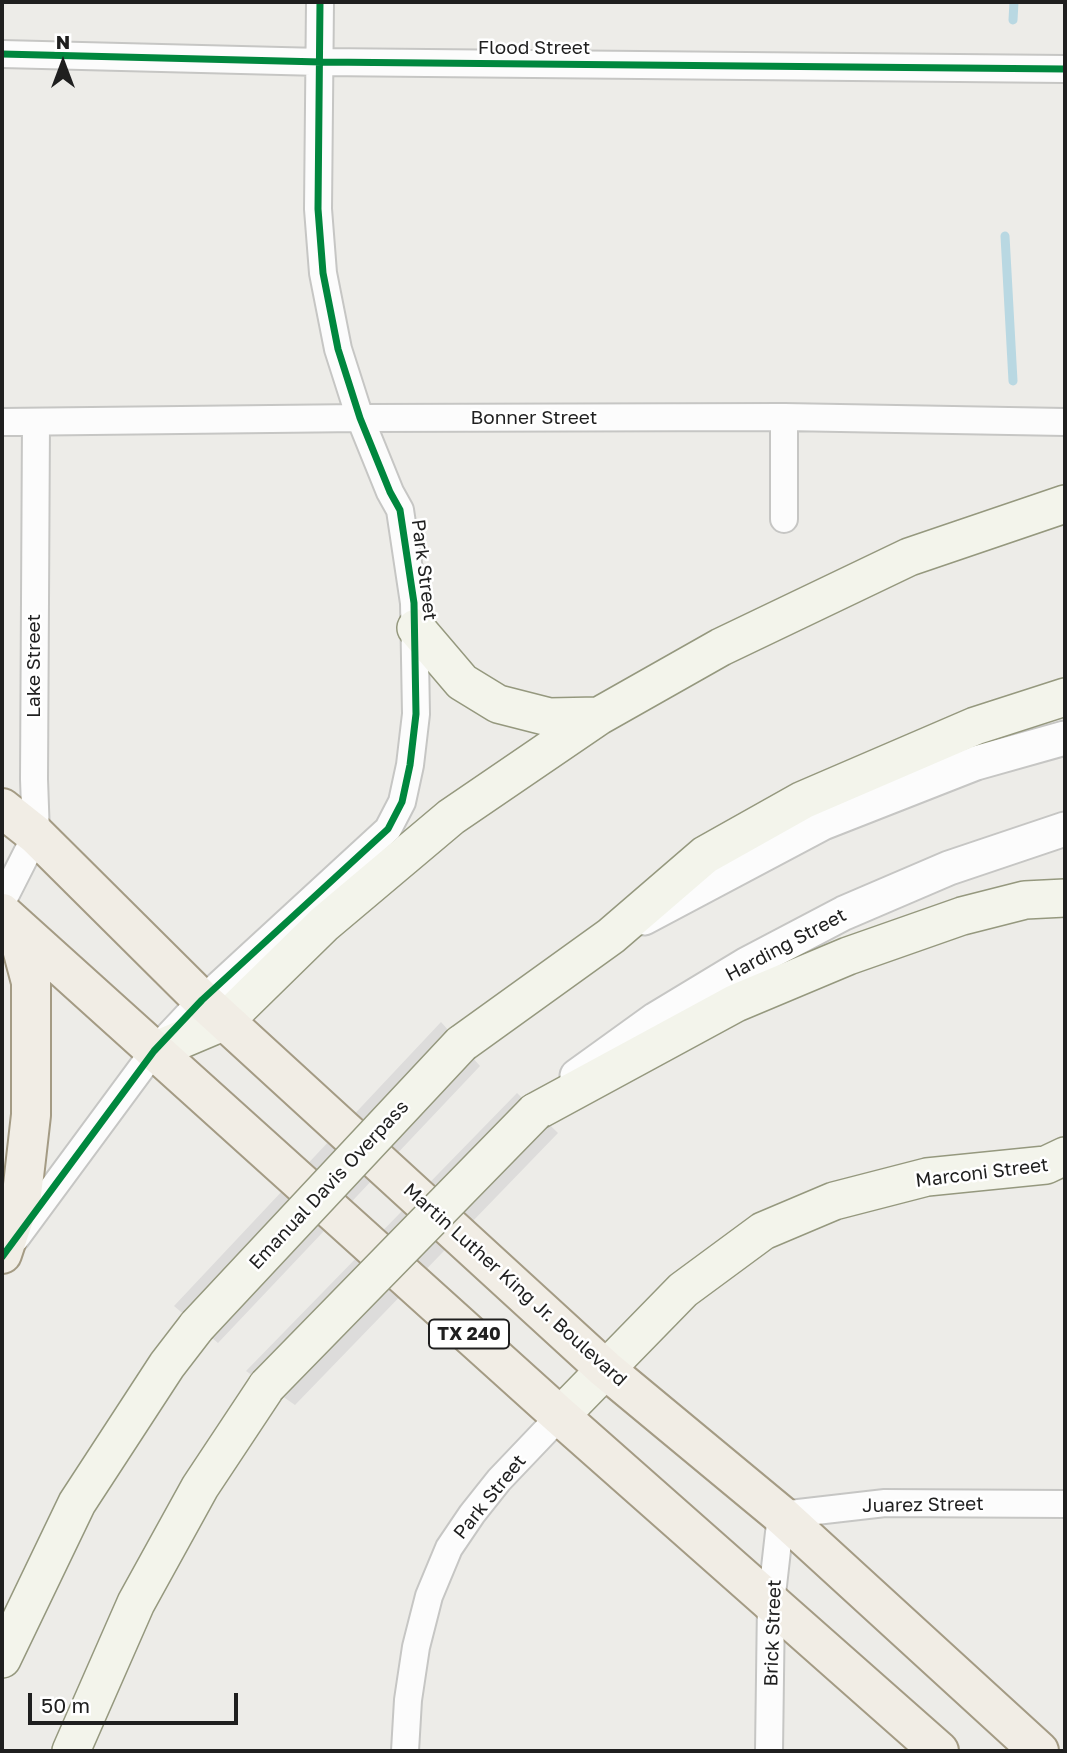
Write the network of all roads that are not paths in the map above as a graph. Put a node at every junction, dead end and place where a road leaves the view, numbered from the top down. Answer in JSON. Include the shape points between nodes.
{"nodes":[{"id":1,"x":320,"y":2,"type":"edge"},
{"id":2,"x":2,"y":54,"type":"edge"},
{"id":3,"x":321,"y":62,"type":"junction"},
{"id":4,"x":1065,"y":69,"type":"edge"},
{"id":5,"x":784,"y":417,"type":"junction"},
{"id":6,"x":360,"y":418,"type":"junction"},
{"id":7,"x":2,"y":422,"type":"edge"},
{"id":8,"x":36,"y":422,"type":"junction"},
{"id":9,"x":1065,"y":422,"type":"edge"},
{"id":10,"x":1065,"y":504,"type":"edge"},
{"id":11,"x":784,"y":519,"type":"dead end"},
{"id":12,"x":416,"y":628,"type":"junction"},
{"id":13,"x":1065,"y":697,"type":"edge"},
{"id":14,"x":599,"y":716,"type":"junction"},
{"id":15,"x":1065,"y":738,"type":"edge"},
{"id":16,"x":2,"y":808,"type":"edge"},
{"id":17,"x":1065,"y":829,"type":"edge"},
{"id":18,"x":36,"y":835,"type":"junction"},
{"id":19,"x":1065,"y":898,"type":"edge"},
{"id":20,"x":7,"y":914,"type":"edge"},
{"id":21,"x":611,"y":936,"type":"junction"},
{"id":22,"x":214,"y":1011,"type":"junction"},
{"id":23,"x":154,"y":1051,"type":"junction"},
{"id":24,"x":535,"y":1112,"type":"junction"},
{"id":25,"x":1059,"y":1161,"type":"edge"},
{"id":26,"x":2,"y":1256,"type":"edge"},
{"id":27,"x":605,"y":1369,"type":"junction"},
{"id":28,"x":560,"y":1416,"type":"junction"},
{"id":29,"x":1065,"y":1504,"type":"edge"},
{"id":30,"x":781,"y":1515,"type":"junction"},
{"id":31,"x":771,"y":1603,"type":"junction"},
{"id":32,"x":2,"y":1660,"type":"edge"},
{"id":33,"x":71,"y":1751,"type":"edge"},
{"id":34,"x":405,"y":1751,"type":"edge"},
{"id":35,"x":769,"y":1751,"type":"edge"},
{"id":36,"x":939,"y":1751,"type":"edge"},
{"id":37,"x":1039,"y":1751,"type":"edge"}],
"edges":[{"from":1,"to":3,"type":"street","name":"Park Street"},
{"from":2,"to":3,"type":"street","name":"Flood Street"},
{"from":3,"to":4,"type":"street","name":"Flood Street"},
{"from":3,"to":6,"type":"street","name":"Park Street","via":[[318,209],[323,273],[338,349]]},
{"from":5,"to":6,"type":"street","name":"Bonner Street"},
{"from":5,"to":9,"type":"street","name":"Bonner Street"},
{"from":5,"to":11,"type":"street"},
{"from":6,"to":8,"type":"street","name":"Bonner Street"},
{"from":6,"to":12,"type":"street","name":"Park Street","via":[[400,510]]},
{"from":7,"to":8,"type":"street","name":"Bonner Street"},
{"from":8,"to":18,"type":"street","name":"Lake Street"},
{"from":10,"to":14,"type":"main road","via":[[909,557],[721,647]]},
{"from":12,"to":14,"type":"main road","via":[[462,682],[498,704],[549,716]]},
{"from":12,"to":22,"type":"street","name":"Park Street","via":[[416,714],[410,765],[402,802],[388,829]]},
{"from":13,"to":21,"type":"main road","name":"Emanual Davis Overpass","via":[[975,726],[803,800],[705,855]]},
{"from":14,"to":22,"type":"main road","via":[[451,817]]},
{"from":15,"to":21,"type":"street","via":[[976,764],[822,823]]},
{"from":16,"to":18,"type":"main road","name":"Martin Luther King Jr. Boulevard","number":"TX 240"},
{"from":17,"to":24,"type":"street","name":"Harding Street","via":[[937,873],[844,913],[747,964],[588,1066]]},
{"from":18,"to":20,"type":"street","name":"Lake Street"},
{"from":18,"to":22,"type":"main road","name":"Martin Luther King Jr. Boulevard","number":"TX 240"},
{"from":19,"to":24,"type":"main road","via":[[1025,900],[962,916],[848,956],[736,1003]]},
{"from":20,"to":23,"type":"main road","number":"TX 240"},
{"from":20,"to":26,"type":"main road","via":[[31,982],[31,1115],[22,1194]]},
{"from":21,"to":32,"type":"main road","name":"Emanual Davis Overpass","bridge":true,"via":[[461,1044],[197,1326],[76,1503]]},
{"from":22,"to":23,"type":"main road"},
{"from":22,"to":27,"type":"main road","name":"Martin Luther King Jr. Boulevard","number":"TX 240"},
{"from":23,"to":26,"type":"street"},
{"from":23,"to":28,"type":"main road","number":"TX 240"},
{"from":24,"to":33,"type":"main road","bridge":true,"via":[[268,1386],[200,1487],[136,1603]]},
{"from":25,"to":27,"type":"main road","name":"Marconi Street","via":[[927,1177],[834,1201],[763,1231],[683,1290]]},
{"from":27,"to":28,"type":"main road","name":"Marconi Street"},
{"from":27,"to":30,"type":"main road","name":"Martin Luther King Jr. Boulevard","number":"TX 240"},
{"from":28,"to":31,"type":"main road","number":"TX 240"},
{"from":28,"to":34,"type":"street","name":"Park Street","via":[[499,1480],[449,1548],[429,1596],[416,1647]]},
{"from":29,"to":30,"type":"street","name":"Juarez Street","via":[[885,1503]]},
{"from":30,"to":31,"type":"street","name":"Brick Street"},
{"from":30,"to":37,"type":"main road","name":"Martin Luther King Jr. Boulevard","number":"TX 240"},
{"from":31,"to":35,"type":"street","name":"Brick Street"},
{"from":31,"to":36,"type":"main road","number":"TX 240"}]}
